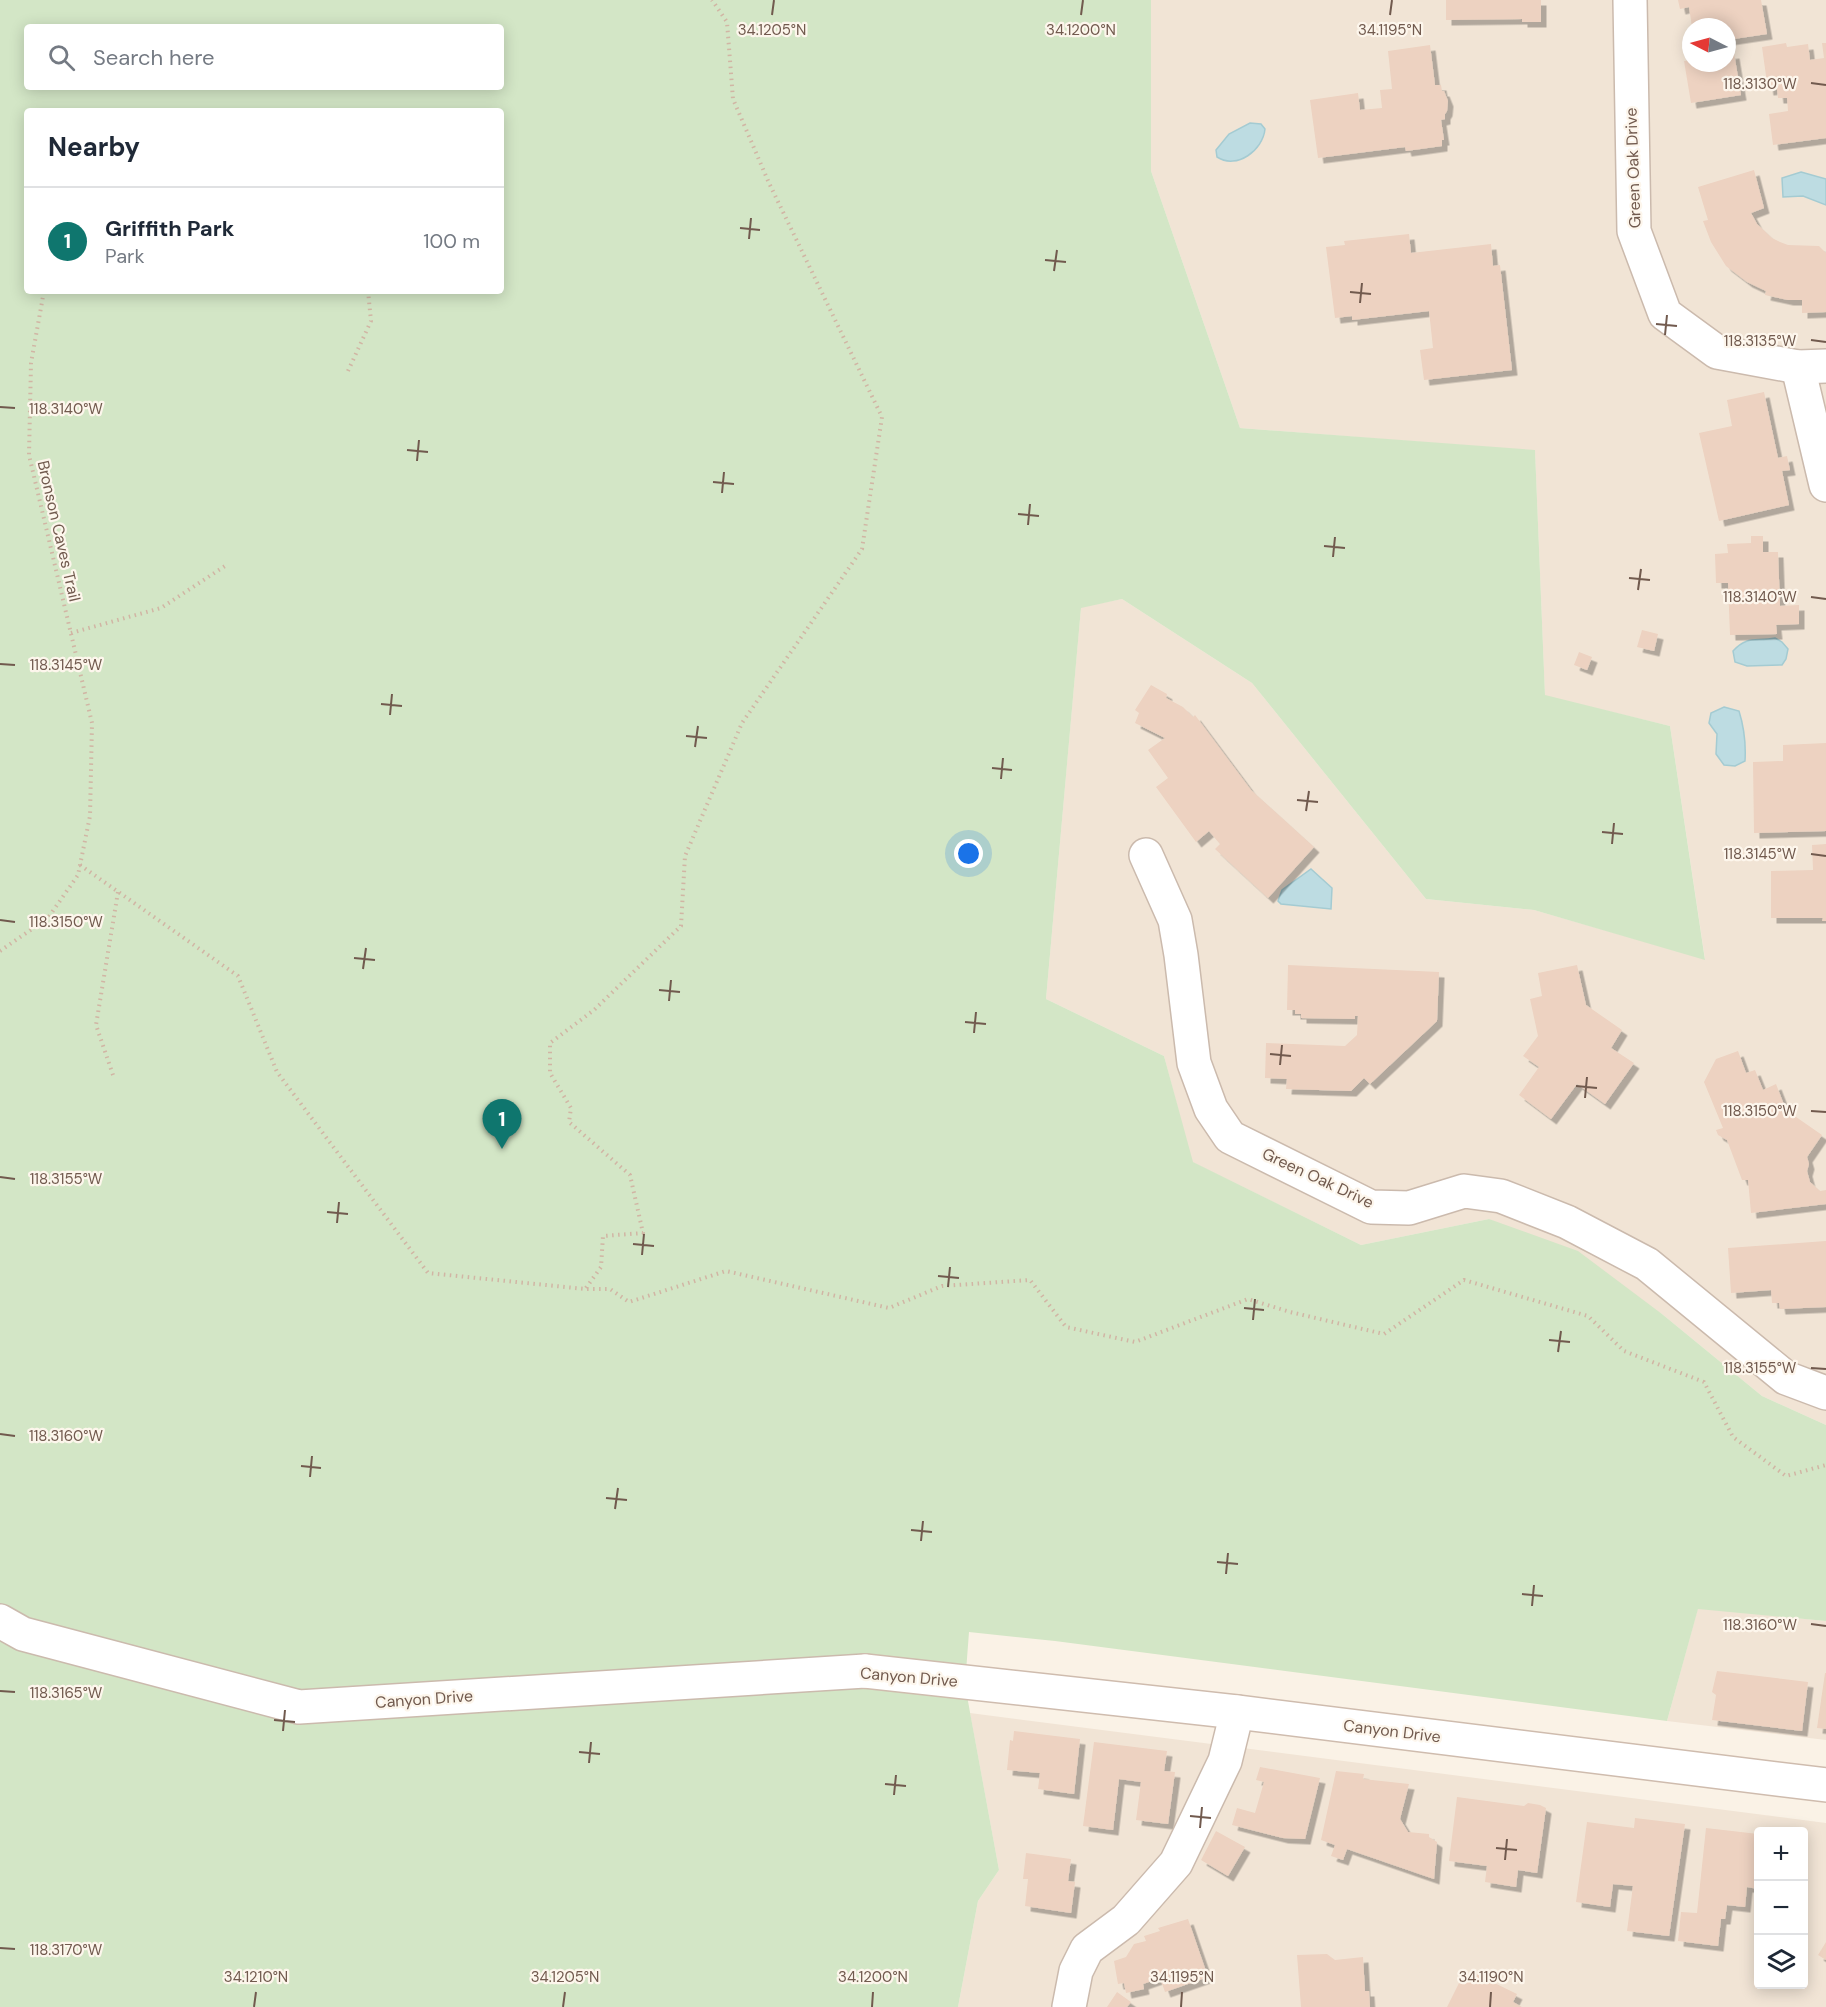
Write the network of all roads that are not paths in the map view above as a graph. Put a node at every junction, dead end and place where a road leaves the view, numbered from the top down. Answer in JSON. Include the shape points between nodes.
{"nodes":[{"id":1,"x":1629,"y":0,"type":"edge"},
{"id":2,"x":1812,"y":367,"type":"edge"},
{"id":3,"x":1826,"y":485,"type":"edge"},
{"id":4,"x":1146,"y":855,"type":"dead end"},
{"id":5,"x":1826,"y":1393,"type":"edge"},
{"id":6,"x":0,"y":1622,"type":"edge"},
{"id":7,"x":1237,"y":1712,"type":"junction"},
{"id":8,"x":1826,"y":1785,"type":"edge"},
{"id":9,"x":1069,"y":2007,"type":"edge"}],
"edges":[{"from":1,"to":2,"type":"street","name":"Green Oak Drive","via":[[1634,231],[1665,314],[1717,352]]},
{"from":2,"to":3,"type":"street","name":"Green Oak Drive"},
{"from":4,"to":5,"type":"street","name":"Green Oak Drive","via":[[1175,920],[1194,1063],[1212,1109],[1230,1137],[1371,1207],[1409,1208],[1464,1191],[1501,1196],[1567,1222],[1647,1264],[1786,1378]]},
{"from":6,"to":7,"type":"street","name":"Canyon Drive","via":[[23,1634],[299,1707],[865,1671]]},
{"from":7,"to":8,"type":"street","name":"Canyon Drive"},
{"from":7,"to":9,"type":"street","via":[[1225,1761],[1176,1863],[1126,1920],[1087,1949],[1076,1971]]}]}
